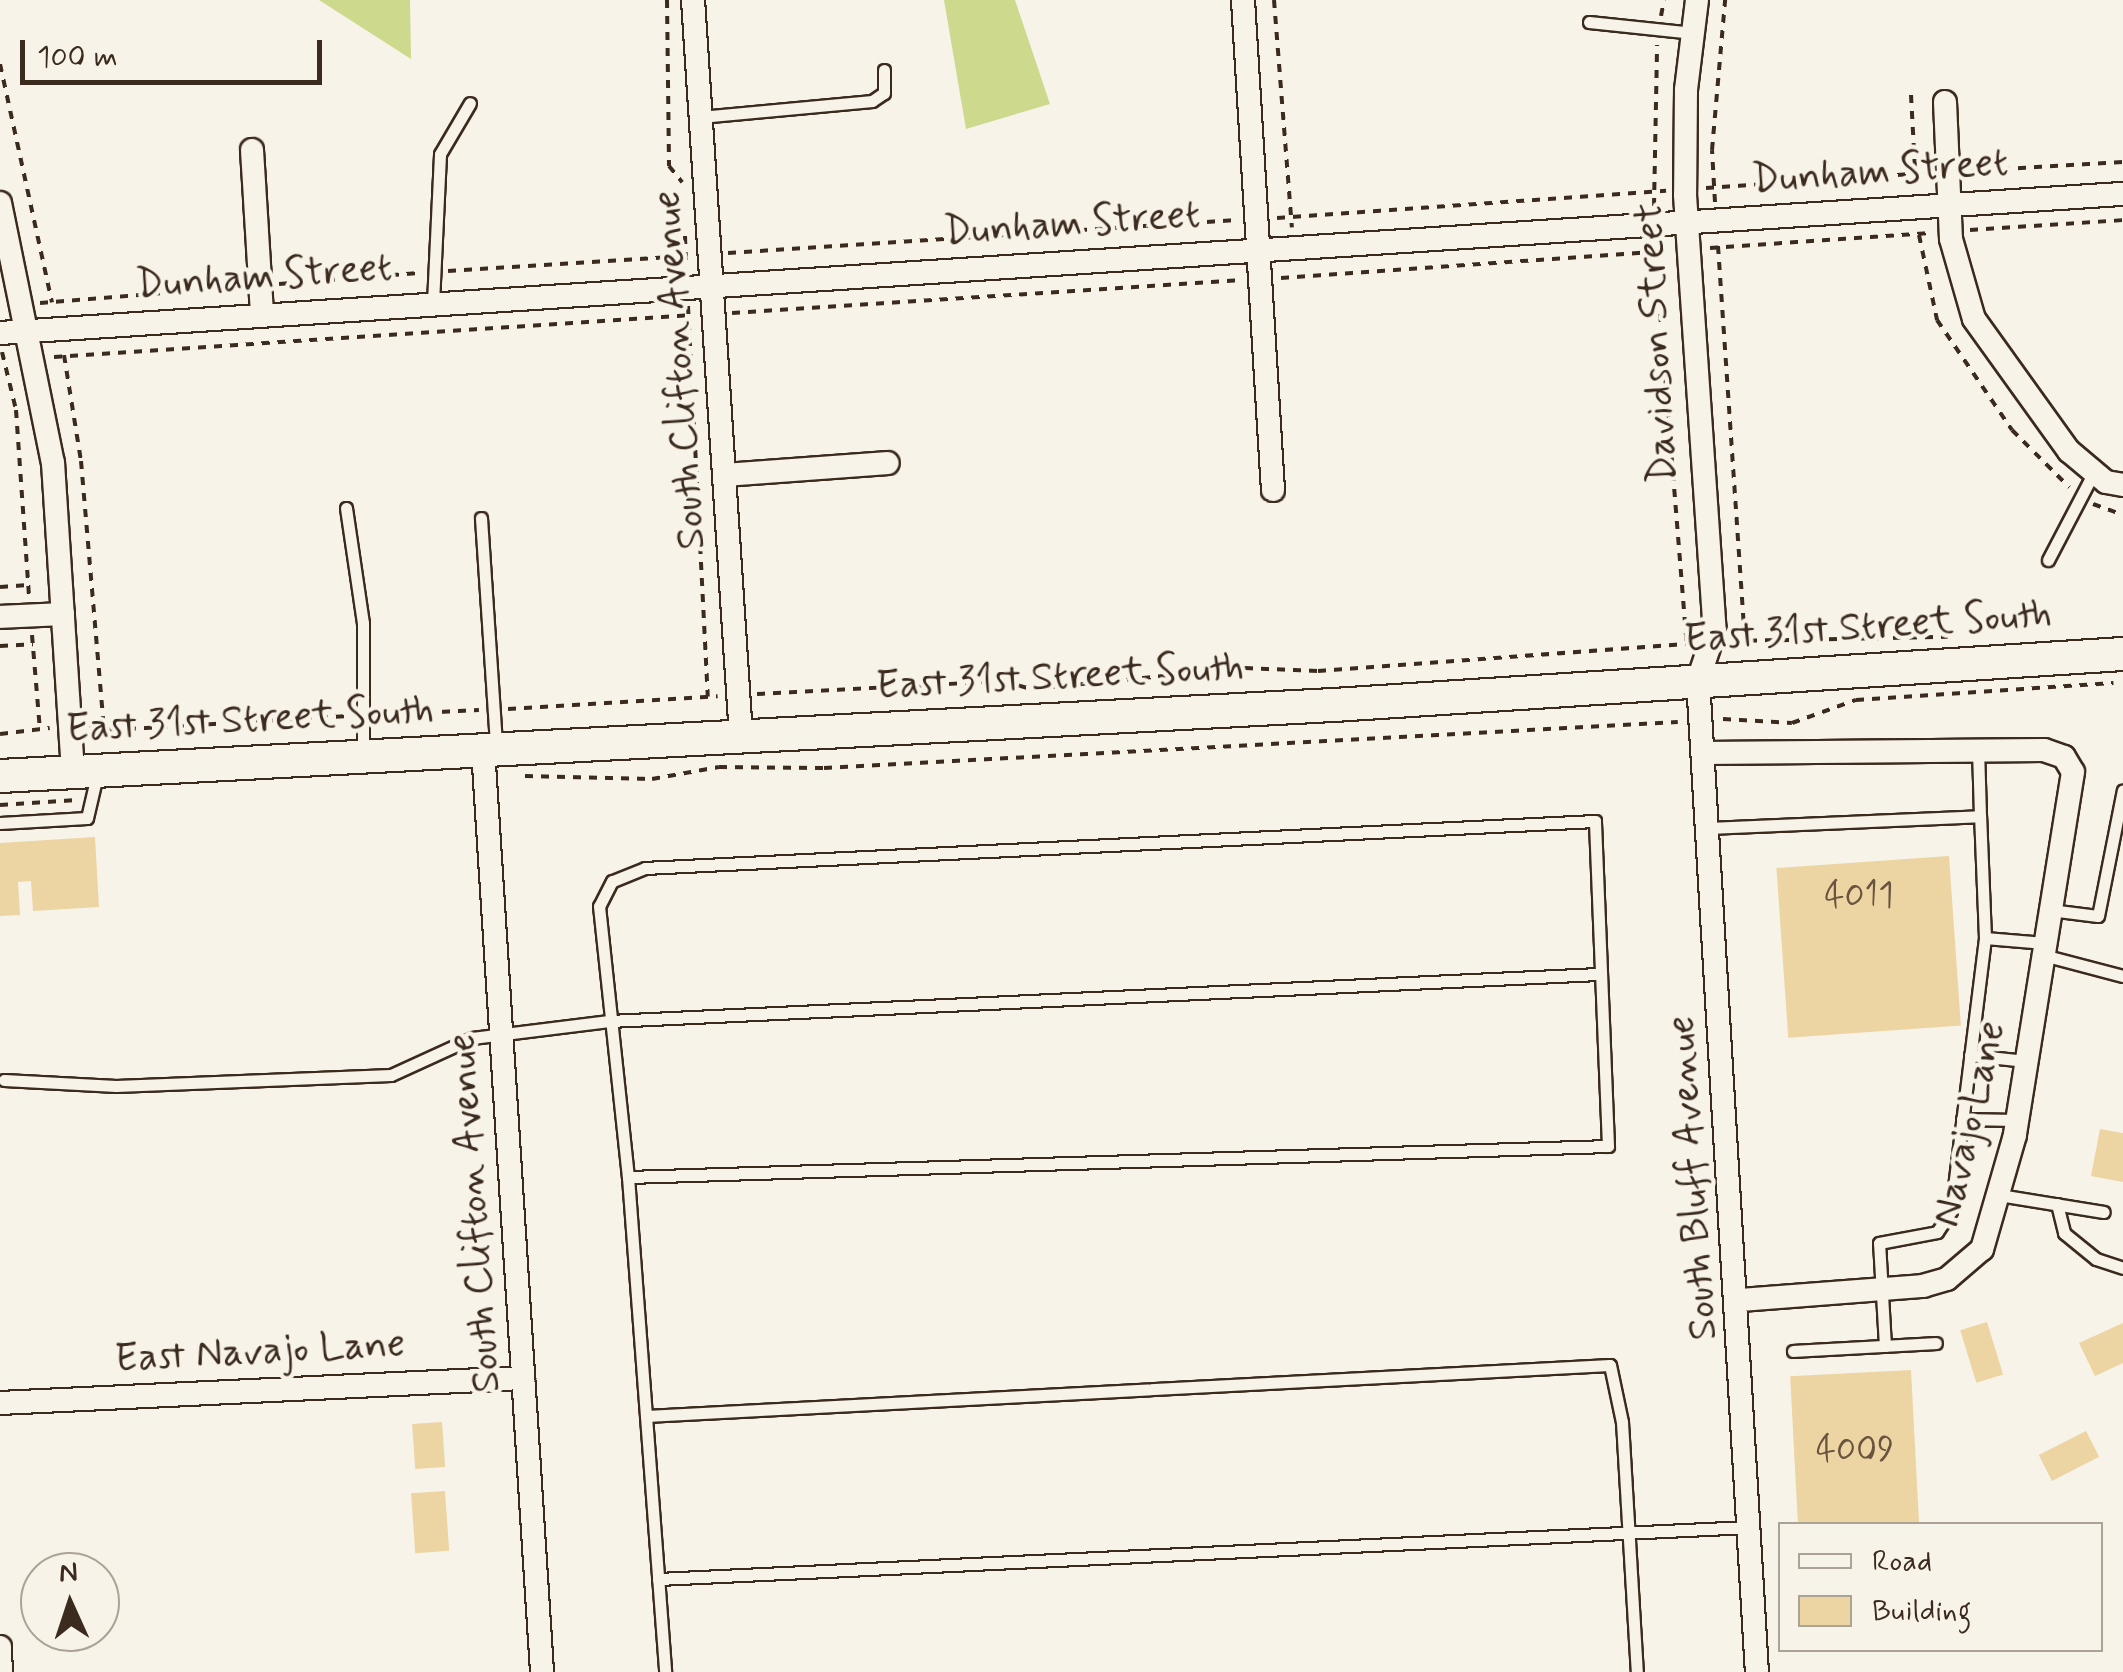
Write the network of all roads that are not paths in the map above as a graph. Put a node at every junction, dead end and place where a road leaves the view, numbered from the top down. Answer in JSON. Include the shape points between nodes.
{"nodes":[{"id":1,"x":693,"y":0,"type":"edge"},
{"id":2,"x":1243,"y":0,"type":"edge"},
{"id":3,"x":1697,"y":0,"type":"edge"},
{"id":4,"x":1589,"y":22,"type":"dead end"},
{"id":5,"x":1693,"y":32,"type":"junction"},
{"id":6,"x":884,"y":70,"type":"dead end"},
{"id":7,"x":1945,"y":102,"type":"dead end"},
{"id":8,"x":470,"y":103,"type":"dead end"},
{"id":9,"x":700,"y":118,"type":"junction"},
{"id":10,"x":252,"y":150,"type":"dead end"},
{"id":11,"x":2123,"y":194,"type":"edge"},
{"id":12,"x":0,"y":203,"type":"edge"},
{"id":13,"x":1949,"y":206,"type":"junction"},
{"id":14,"x":1687,"y":223,"type":"junction"},
{"id":15,"x":1259,"y":250,"type":"junction"},
{"id":16,"x":713,"y":285,"type":"junction"},
{"id":17,"x":433,"y":303,"type":"junction"},
{"id":18,"x":262,"y":314,"type":"junction"},
{"id":19,"x":26,"y":330,"type":"junction"},
{"id":20,"x":0,"y":332,"type":"edge"},
{"id":21,"x":888,"y":463,"type":"dead end"},
{"id":22,"x":2094,"y":472,"type":"junction"},
{"id":23,"x":725,"y":474,"type":"junction"},
{"id":24,"x":2123,"y":485,"type":"edge"},
{"id":25,"x":1273,"y":490,"type":"dead end"},
{"id":26,"x":346,"y":508,"type":"dead end"},
{"id":27,"x":482,"y":518,"type":"dead end"},
{"id":28,"x":2048,"y":560,"type":"dead end"},
{"id":29,"x":62,"y":614,"type":"junction"},
{"id":30,"x":0,"y":617,"type":"edge"},
{"id":31,"x":2123,"y":654,"type":"edge"},
{"id":32,"x":1698,"y":680,"type":"junction"},
{"id":33,"x":741,"y":736,"type":"junction"},
{"id":34,"x":1978,"y":748,"type":"junction"},
{"id":35,"x":1703,"y":754,"type":"junction"},
{"id":36,"x":363,"y":756,"type":"junction"},
{"id":37,"x":488,"y":758,"type":"junction"},
{"id":38,"x":0,"y":776,"type":"edge"},
{"id":39,"x":87,"y":781,"type":"junction"},
{"id":40,"x":2123,"y":790,"type":"edge"},
{"id":41,"x":1980,"y":816,"type":"junction"},
{"id":42,"x":0,"y":823,"type":"edge"},
{"id":43,"x":1708,"y":828,"type":"junction"},
{"id":44,"x":2050,"y":910,"type":"junction"},
{"id":45,"x":1985,"y":938,"type":"junction"},
{"id":46,"x":2044,"y":949,"type":"junction"},
{"id":47,"x":1600,"y":974,"type":"junction"},
{"id":48,"x":2123,"y":976,"type":"edge"},
{"id":49,"x":609,"y":1021,"type":"junction"},
{"id":50,"x":501,"y":1036,"type":"junction"},
{"id":51,"x":1970,"y":1055,"type":"junction"},
{"id":52,"x":2026,"y":1061,"type":"junction"},
{"id":53,"x":4,"y":1080,"type":"dead end"},
{"id":54,"x":1962,"y":1119,"type":"junction"},
{"id":55,"x":2017,"y":1120,"type":"junction"},
{"id":56,"x":628,"y":1177,"type":"junction"},
{"id":57,"x":1999,"y":1194,"type":"junction"},
{"id":58,"x":2057,"y":1204,"type":"junction"},
{"id":59,"x":2104,"y":1212,"type":"dead end"},
{"id":60,"x":2123,"y":1268,"type":"edge"},
{"id":61,"x":1883,"y":1292,"type":"junction"},
{"id":62,"x":1739,"y":1300,"type":"junction"},
{"id":63,"x":1936,"y":1343,"type":"dead end"},
{"id":64,"x":1885,"y":1346,"type":"junction"},
{"id":65,"x":1793,"y":1350,"type":"dead end"},
{"id":66,"x":523,"y":1378,"type":"junction"},
{"id":67,"x":0,"y":1402,"type":"edge"},
{"id":68,"x":646,"y":1416,"type":"junction"},
{"id":69,"x":1750,"y":1527,"type":"junction"},
{"id":70,"x":1626,"y":1532,"type":"junction"},
{"id":71,"x":658,"y":1579,"type":"junction"},
{"id":72,"x":0,"y":1647,"type":"edge"},
{"id":73,"x":2,"y":1672,"type":"edge"},
{"id":74,"x":542,"y":1672,"type":"edge"},
{"id":75,"x":665,"y":1672,"type":"edge"},
{"id":76,"x":1637,"y":1672,"type":"edge"},
{"id":77,"x":1757,"y":1672,"type":"edge"}],
"edges":[{"from":1,"to":9,"type":"street","name":"South Clifton Avenue"},
{"from":2,"to":15,"type":"street"},
{"from":3,"to":5,"type":"street","name":"Davidson Street"},
{"from":4,"to":5,"type":"lane"},
{"from":5,"to":14,"type":"street","name":"Davidson Street"},
{"from":6,"to":9,"type":"lane","via":[[884,92],[872,101]]},
{"from":7,"to":13,"type":"street"},
{"from":8,"to":17,"type":"lane","via":[[440,154]]},
{"from":9,"to":16,"type":"street","name":"South Clifton Avenue"},
{"from":10,"to":18,"type":"street"},
{"from":11,"to":13,"type":"street","name":"Dunham Street"},
{"from":12,"to":19,"type":"street"},
{"from":13,"to":14,"type":"street","name":"Dunham Street"},
{"from":13,"to":22,"type":"street","via":[[1974,319],[2070,451]]},
{"from":14,"to":15,"type":"street","name":"Dunham Street"},
{"from":14,"to":32,"type":"street","name":"Davidson Street"},
{"from":15,"to":16,"type":"street","name":"Dunham Street"},
{"from":15,"to":25,"type":"street"},
{"from":16,"to":17,"type":"street","name":"Dunham Street"},
{"from":16,"to":23,"type":"street","name":"South Clifton Avenue"},
{"from":17,"to":18,"type":"street","name":"Dunham Street"},
{"from":18,"to":19,"type":"street","name":"Dunham Street"},
{"from":19,"to":20,"type":"street","name":"Dunham Street"},
{"from":19,"to":29,"type":"street","via":[[53,463]]},
{"from":21,"to":23,"type":"street"},
{"from":22,"to":24,"type":"street"},
{"from":22,"to":28,"type":"lane"},
{"from":23,"to":33,"type":"street","name":"South Clifton Avenue"},
{"from":26,"to":36,"type":"lane","via":[[363,624]]},
{"from":27,"to":37,"type":"lane"},
{"from":29,"to":30,"type":"street"},
{"from":29,"to":39,"type":"street","via":[[70,725]]},
{"from":31,"to":32,"type":"street","name":"East 31st Street South"},
{"from":32,"to":33,"type":"street","name":"East 31st Street South"},
{"from":32,"to":35,"type":"street","name":"South Bluff Avenue"},
{"from":33,"to":37,"type":"street","name":"East 31st Street South"},
{"from":34,"to":35,"type":"street"},
{"from":34,"to":41,"type":"lane"},
{"from":34,"to":44,"type":"street","name":"Navajo Lane","via":[[2044,750],[2070,764],[2071,798]]},
{"from":35,"to":43,"type":"street","name":"South Bluff Avenue"},
{"from":36,"to":37,"type":"street","name":"East 31st Street South"},
{"from":36,"to":39,"type":"street","name":"East 31st Street South"},
{"from":37,"to":50,"type":"street","name":"South Clifton Avenue"},
{"from":38,"to":39,"type":"street","name":"East 31st Street South"},
{"from":39,"to":42,"type":"lane","via":[[87,818]]},
{"from":40,"to":44,"type":"lane","via":[[2098,916]]},
{"from":41,"to":43,"type":"lane"},
{"from":41,"to":45,"type":"lane"},
{"from":43,"to":62,"type":"street","name":"South Bluff Avenue"},
{"from":44,"to":46,"type":"street","name":"Navajo Lane"},
{"from":45,"to":46,"type":"lane"},
{"from":45,"to":51,"type":"lane"},
{"from":46,"to":48,"type":"lane"},
{"from":46,"to":52,"type":"street","name":"Navajo Lane"},
{"from":47,"to":49,"type":"lane"},
{"from":47,"to":49,"type":"lane","via":[[1595,821],[645,868],[612,881],[598,906]]},
{"from":47,"to":56,"type":"lane","via":[[1608,1146]]},
{"from":49,"to":50,"type":"lane"},
{"from":49,"to":56,"type":"lane"},
{"from":50,"to":53,"type":"lane","via":[[460,1041],[392,1075],[116,1086]]},
{"from":50,"to":66,"type":"street","name":"South Clifton Avenue"},
{"from":51,"to":52,"type":"lane"},
{"from":51,"to":54,"type":"lane"},
{"from":52,"to":55,"type":"street","name":"Navajo Lane"},
{"from":54,"to":55,"type":"lane"},
{"from":54,"to":61,"type":"lane","via":[[1952,1210],[1937,1232],[1879,1243]]},
{"from":55,"to":57,"type":"street","name":"Navajo Lane"},
{"from":56,"to":68,"type":"lane"},
{"from":57,"to":58,"type":"lane"},
{"from":57,"to":61,"type":"street","name":"Navajo Lane","via":[[1989,1235],[1970,1264],[1947,1279]]},
{"from":58,"to":59,"type":"lane"},
{"from":58,"to":60,"type":"lane","via":[[2064,1234],[2096,1259]]},
{"from":61,"to":62,"type":"street","name":"Navajo Lane"},
{"from":61,"to":64,"type":"lane"},
{"from":62,"to":69,"type":"street","name":"South Bluff Avenue"},
{"from":63,"to":64,"type":"lane"},
{"from":64,"to":65,"type":"lane"},
{"from":66,"to":67,"type":"street","name":"East Navajo Lane"},
{"from":66,"to":74,"type":"street","name":"South Clifton Avenue"},
{"from":68,"to":70,"type":"lane","via":[[1610,1364],[1622,1422]]},
{"from":68,"to":71,"type":"lane"},
{"from":69,"to":70,"type":"lane"},
{"from":69,"to":77,"type":"street","name":"South Bluff Avenue"},
{"from":70,"to":71,"type":"lane"},
{"from":70,"to":76,"type":"lane"},
{"from":71,"to":75,"type":"lane"},
{"from":72,"to":73,"type":"street"}]}
